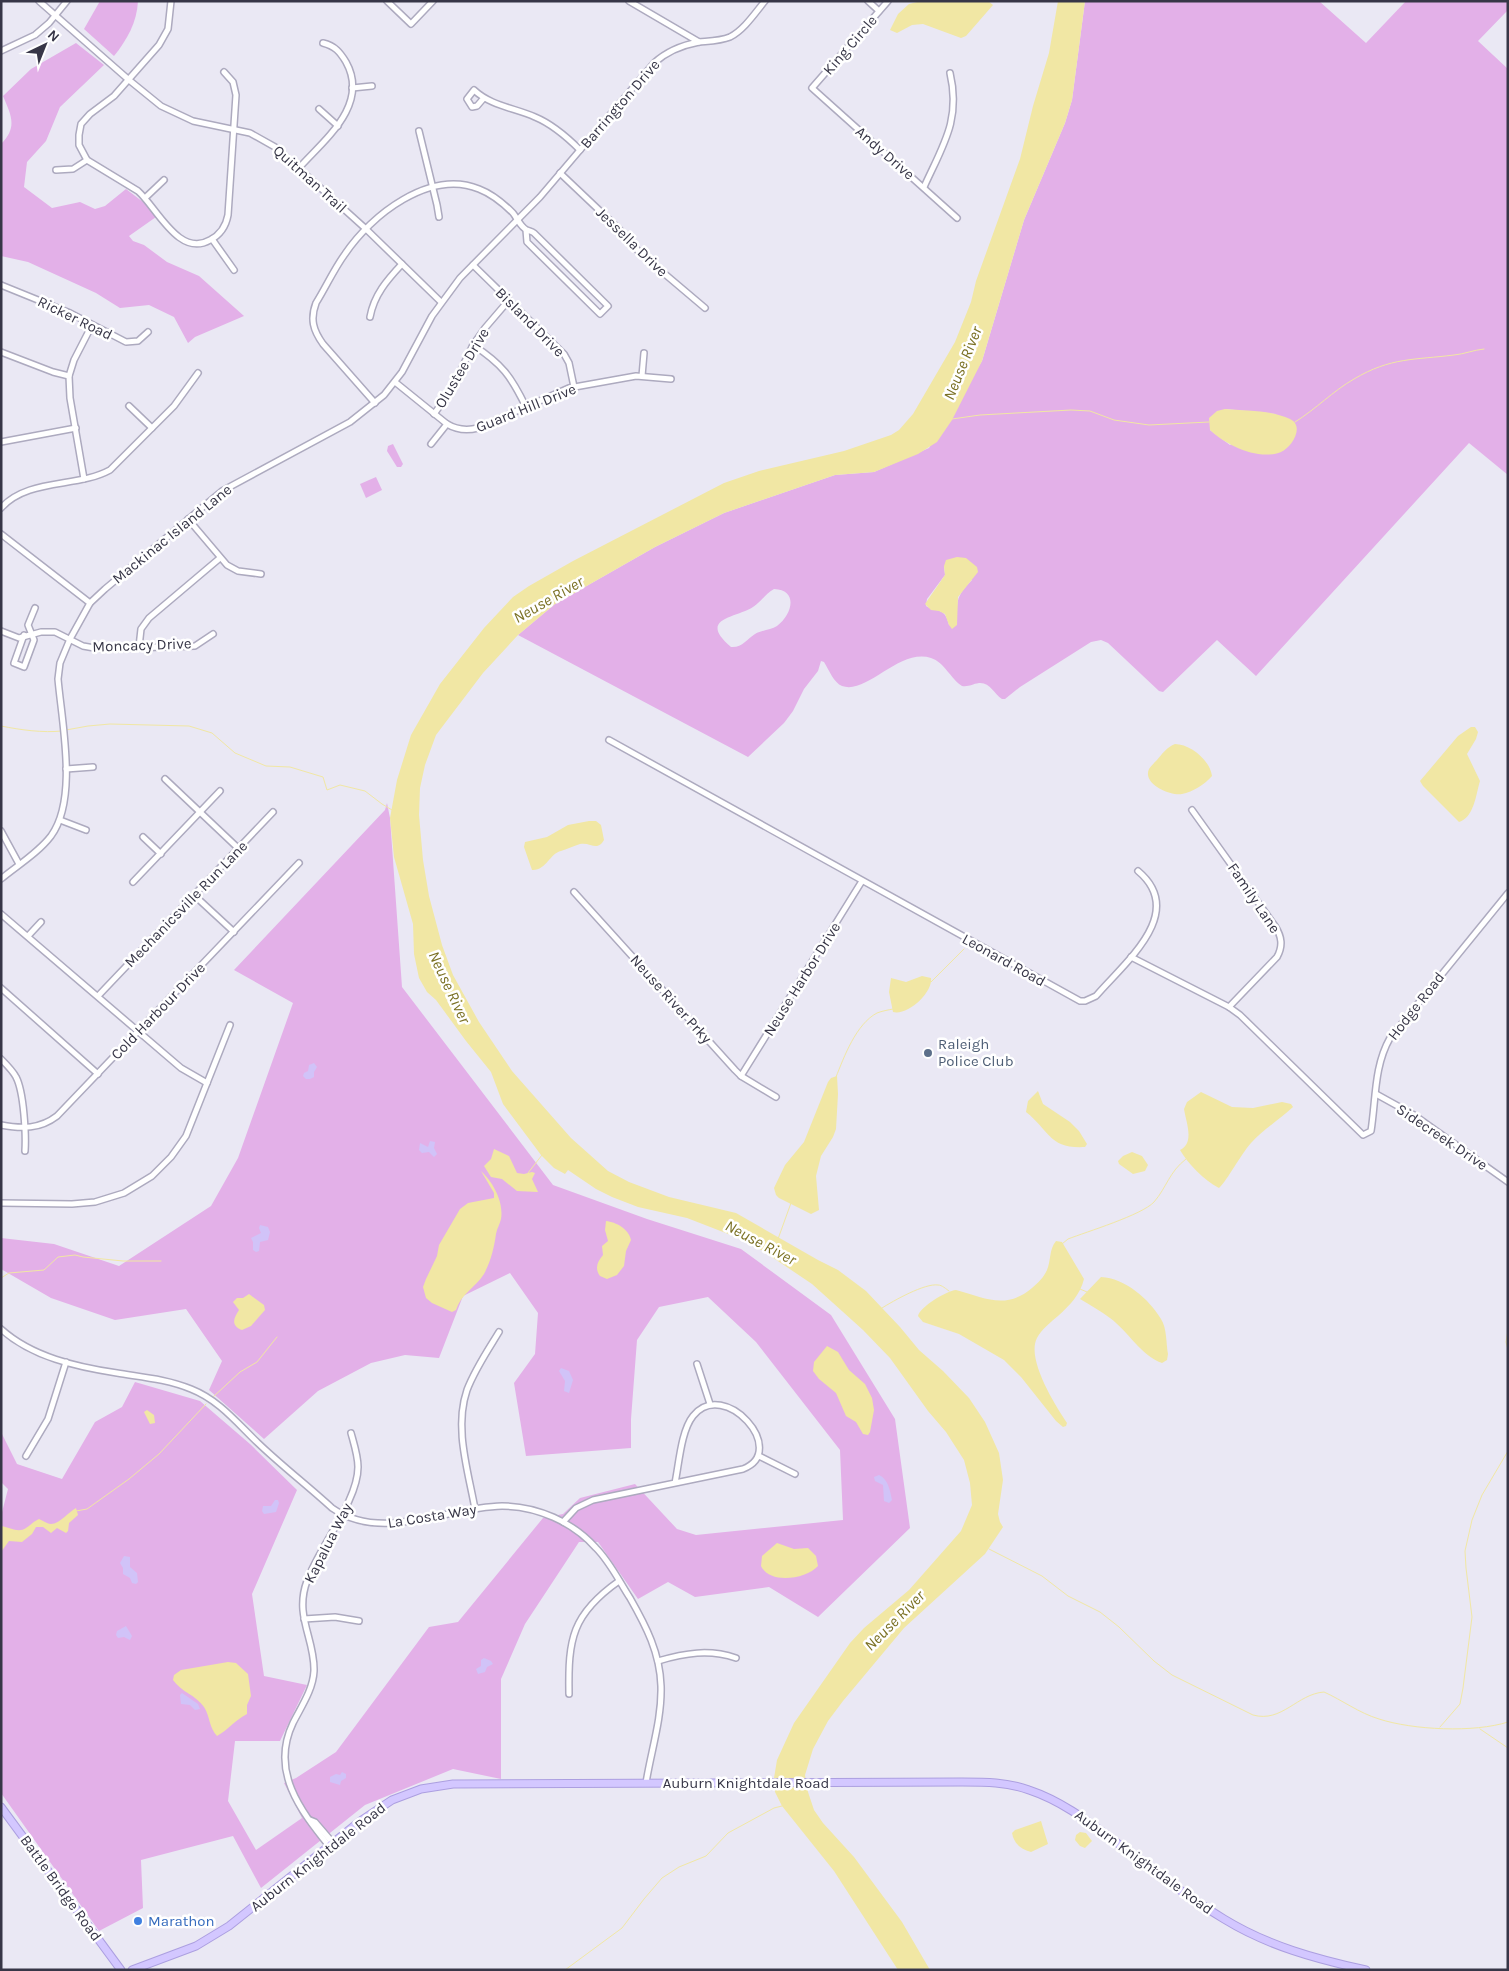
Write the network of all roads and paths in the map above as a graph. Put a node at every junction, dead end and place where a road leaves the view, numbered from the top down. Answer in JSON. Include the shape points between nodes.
{"nodes":[{"id":1,"x":39,"y":1,"type":"edge"},
{"id":2,"x":67,"y":1,"type":"edge"},
{"id":3,"x":171,"y":1,"type":"edge"},
{"id":4,"x":386,"y":1,"type":"edge"},
{"id":5,"x":433,"y":1,"type":"edge"},
{"id":6,"x":765,"y":1,"type":"edge"},
{"id":7,"x":868,"y":1,"type":"edge"},
{"id":8,"x":888,"y":1,"type":"edge"},
{"id":9,"x":632,"y":2,"type":"edge"},
{"id":10,"x":879,"y":11,"type":"junction"},
{"id":11,"x":55,"y":15,"type":"junction"},
{"id":12,"x":699,"y":42,"type":"junction"},
{"id":13,"x":323,"y":43,"type":"dead end"},
{"id":14,"x":1,"y":51,"type":"edge"},
{"id":15,"x":224,"y":72,"type":"dead end"},
{"id":16,"x":950,"y":73,"type":"dead end"},
{"id":17,"x":129,"y":80,"type":"junction"},
{"id":18,"x":372,"y":86,"type":"dead end"},
{"id":19,"x":352,"y":88,"type":"junction"},
{"id":20,"x":812,"y":88,"type":"joint"},
{"id":21,"x":483,"y":99,"type":"junction"},
{"id":22,"x":320,"y":109,"type":"dead end"},
{"id":23,"x":338,"y":126,"type":"junction"},
{"id":24,"x":234,"y":130,"type":"junction"},
{"id":25,"x":419,"y":131,"type":"dead end"},
{"id":26,"x":580,"y":150,"type":"junction"},
{"id":27,"x":87,"y":160,"type":"junction"},
{"id":28,"x":298,"y":168,"type":"junction"},
{"id":29,"x":56,"y":170,"type":"dead end"},
{"id":30,"x":560,"y":173,"type":"junction"},
{"id":31,"x":164,"y":180,"type":"dead end"},
{"id":32,"x":433,"y":187,"type":"junction"},
{"id":33,"x":924,"y":187,"type":"junction"},
{"id":34,"x":146,"y":198,"type":"junction"},
{"id":35,"x":438,"y":217,"type":"dead end"},
{"id":36,"x":957,"y":218,"type":"dead end"},
{"id":37,"x":518,"y":220,"type":"junction"},
{"id":38,"x":366,"y":230,"type":"junction"},
{"id":39,"x":526,"y":230,"type":"junction"},
{"id":40,"x":212,"y":239,"type":"junction"},
{"id":41,"x":402,"y":264,"type":"junction"},
{"id":42,"x":473,"y":265,"type":"junction"},
{"id":43,"x":234,"y":270,"type":"dead end"},
{"id":44,"x":1,"y":284,"type":"edge"},
{"id":45,"x":509,"y":300,"type":"junction"},
{"id":46,"x":441,"y":302,"type":"junction"},
{"id":47,"x":706,"y":308,"type":"dead end"},
{"id":48,"x":370,"y":316,"type":"dead end"},
{"id":49,"x":92,"y":325,"type":"junction"},
{"id":50,"x":148,"y":332,"type":"dead end"},
{"id":51,"x":473,"y":345,"type":"junction"},
{"id":52,"x":1,"y":352,"type":"edge"},
{"id":53,"x":644,"y":354,"type":"dead end"},
{"id":54,"x":198,"y":373,"type":"dead end"},
{"id":55,"x":69,"y":376,"type":"junction"},
{"id":56,"x":642,"y":376,"type":"junction"},
{"id":57,"x":671,"y":379,"type":"dead end"},
{"id":58,"x":395,"y":382,"type":"junction"},
{"id":59,"x":574,"y":387,"type":"junction"},
{"id":60,"x":375,"y":403,"type":"junction"},
{"id":61,"x":130,"y":406,"type":"dead end"},
{"id":62,"x":526,"y":407,"type":"junction"},
{"id":63,"x":434,"y":414,"type":"junction"},
{"id":64,"x":447,"y":424,"type":"junction"},
{"id":65,"x":76,"y":428,"type":"junction"},
{"id":66,"x":152,"y":428,"type":"junction"},
{"id":67,"x":1,"y":442,"type":"edge"},
{"id":68,"x":431,"y":444,"type":"dead end"},
{"id":69,"x":84,"y":479,"type":"junction"},
{"id":70,"x":1,"y":508,"type":"edge"},
{"id":71,"x":188,"y":519,"type":"junction"},
{"id":72,"x":1,"y":534,"type":"edge"},
{"id":73,"x":220,"y":558,"type":"junction"},
{"id":74,"x":261,"y":574,"type":"dead end"},
{"id":75,"x":90,"y":602,"type":"junction"},
{"id":76,"x":35,"y":608,"type":"dead end"},
{"id":77,"x":1,"y":631,"type":"edge"},
{"id":78,"x":31,"y":634,"type":"junction"},
{"id":79,"x":213,"y":634,"type":"dead end"},
{"id":80,"x":24,"y":636,"type":"junction"},
{"id":81,"x":70,"y":639,"type":"junction"},
{"id":82,"x":139,"y":647,"type":"junction"},
{"id":83,"x":610,"y":740,"type":"dead end"},
{"id":84,"x":93,"y":767,"type":"dead end"},
{"id":85,"x":66,"y":769,"type":"junction"},
{"id":86,"x":166,"y":779,"type":"dead end"},
{"id":87,"x":220,"y":791,"type":"dead end"},
{"id":88,"x":1192,"y":810,"type":"dead end"},
{"id":89,"x":200,"y":812,"type":"junction"},
{"id":90,"x":274,"y":812,"type":"dead end"},
{"id":91,"x":60,"y":820,"type":"junction"},
{"id":92,"x":86,"y":830,"type":"dead end"},
{"id":93,"x":1,"y":832,"type":"edge"},
{"id":94,"x":143,"y":837,"type":"dead end"},
{"id":95,"x":239,"y":849,"type":"junction"},
{"id":96,"x":160,"y":854,"type":"junction"},
{"id":97,"x":299,"y":863,"type":"dead end"},
{"id":98,"x":19,"y":864,"type":"junction"},
{"id":99,"x":1138,"y":871,"type":"dead end"},
{"id":100,"x":1,"y":879,"type":"edge"},
{"id":101,"x":862,"y":881,"type":"junction"},
{"id":102,"x":133,"y":882,"type":"dead end"},
{"id":103,"x":574,"y":892,"type":"dead end"},
{"id":104,"x":1508,"y":893,"type":"edge"},
{"id":105,"x":195,"y":896,"type":"junction"},
{"id":106,"x":1,"y":914,"type":"edge"},
{"id":107,"x":41,"y":922,"type":"dead end"},
{"id":108,"x":234,"y":932,"type":"junction"},
{"id":109,"x":28,"y":936,"type":"junction"},
{"id":110,"x":1131,"y":956,"type":"junction"},
{"id":111,"x":1,"y":988,"type":"edge"},
{"id":112,"x":98,"y":996,"type":"junction"},
{"id":113,"x":1229,"y":1007,"type":"junction"},
{"id":114,"x":230,"y":1025,"type":"dead end"},
{"id":115,"x":139,"y":1032,"type":"junction"},
{"id":116,"x":1,"y":1059,"type":"edge"},
{"id":117,"x":98,"y":1074,"type":"junction"},
{"id":118,"x":741,"y":1076,"type":"junction"},
{"id":119,"x":207,"y":1083,"type":"junction"},
{"id":120,"x":1376,"y":1094,"type":"junction"},
{"id":121,"x":776,"y":1096,"type":"dead end"},
{"id":122,"x":1,"y":1125,"type":"edge"},
{"id":123,"x":24,"y":1129,"type":"junction"},
{"id":124,"x":24,"y":1151,"type":"dead end"},
{"id":125,"x":1508,"y":1182,"type":"edge"},
{"id":126,"x":1,"y":1203,"type":"edge"},
{"id":127,"x":1,"y":1330,"type":"edge"},
{"id":128,"x":499,"y":1332,"type":"dead end"},
{"id":129,"x":66,"y":1362,"type":"junction"},
{"id":130,"x":697,"y":1364,"type":"dead end"},
{"id":131,"x":710,"y":1404,"type":"junction"},
{"id":132,"x":351,"y":1434,"type":"dead end"},
{"id":133,"x":26,"y":1456,"type":"dead end"},
{"id":134,"x":759,"y":1456,"type":"junction"},
{"id":135,"x":795,"y":1474,"type":"dead end"},
{"id":136,"x":676,"y":1483,"type":"junction"},
{"id":137,"x":474,"y":1508,"type":"junction"},
{"id":138,"x":341,"y":1514,"type":"junction"},
{"id":139,"x":563,"y":1522,"type":"junction"},
{"id":140,"x":619,"y":1581,"type":"junction"},
{"id":141,"x":304,"y":1620,"type":"junction"},
{"id":142,"x":359,"y":1621,"type":"dead end"},
{"id":143,"x":736,"y":1658,"type":"dead end"},
{"id":144,"x":658,"y":1660,"type":"junction"},
{"id":145,"x":569,"y":1694,"type":"dead end"},
{"id":146,"x":646,"y":1783,"type":"junction"},
{"id":147,"x":1,"y":1807,"type":"edge"},
{"id":148,"x":331,"y":1844,"type":"junction"},
{"id":149,"x":121,"y":1970,"type":"edge"},
{"id":150,"x":132,"y":1970,"type":"edge"},
{"id":151,"x":1366,"y":1970,"type":"edge"}],
"edges":[{"from":1,"to":11,"type":"street","name":"Quitman Trail"},
{"from":2,"to":11,"type":"street"},
{"from":3,"to":17,"type":"street","via":[[164,36]]},
{"from":4,"to":5,"type":"street","via":[[412,24]]},
{"from":6,"to":12,"type":"street","name":"Barrington Drive","via":[[732,36]]},
{"from":7,"to":10,"type":"street"},
{"from":8,"to":10,"type":"street","name":"King Circle"},
{"from":9,"to":12,"type":"street"},
{"from":10,"to":20,"type":"street","name":"King Circle"},
{"from":11,"to":14,"type":"street","via":[[36,35]]},
{"from":11,"to":17,"type":"street","name":"Quitman Trail"},
{"from":12,"to":26,"type":"street","name":"Barrington Drive","via":[[676,49],[658,60]]},
{"from":13,"to":19,"type":"street","via":[[339,52],[348,67]]},
{"from":15,"to":24,"type":"street","via":[[235,87]]},
{"from":16,"to":33,"type":"street","via":[[955,92],[950,128]]},
{"from":17,"to":24,"type":"street","name":"Quitman Trail","via":[[175,114]]},
{"from":17,"to":27,"type":"street","via":[[81,124],[79,145]]},
{"from":18,"to":19,"type":"street"},
{"from":19,"to":23,"type":"street","via":[[349,106]]},
{"from":20,"to":33,"type":"street","name":"Andy Drive"},
{"from":21,"to":21,"type":"street","via":[[474,90],[467,99],[472,106],[477,106]]},
{"from":21,"to":26,"type":"street","via":[[544,121]]},
{"from":22,"to":23,"type":"street"},
{"from":23,"to":28,"type":"street"},
{"from":24,"to":28,"type":"street","name":"Quitman Trail","via":[[268,142]]},
{"from":24,"to":40,"type":"street","via":[[228,216],[224,228]]},
{"from":25,"to":32,"type":"street"},
{"from":26,"to":30,"type":"street","name":"Barrington Drive"},
{"from":27,"to":29,"type":"street","via":[[73,169]]},
{"from":27,"to":34,"type":"street"},
{"from":28,"to":38,"type":"street","name":"Quitman Trail"},
{"from":30,"to":37,"type":"street","name":"Barrington Drive"},
{"from":30,"to":47,"type":"street","name":"Jessella Drive","via":[[647,259]]},
{"from":31,"to":34,"type":"street"},
{"from":32,"to":35,"type":"street"},
{"from":32,"to":37,"type":"street","via":[[456,184],[478,188],[498,200]]},
{"from":32,"to":38,"type":"street","via":[[400,202]]},
{"from":33,"to":36,"type":"street","name":"Andy Drive"},
{"from":34,"to":40,"type":"street","via":[[178,237],[192,243]]},
{"from":37,"to":39,"type":"street"},
{"from":37,"to":42,"type":"street","name":"Mackinac Island Lane"},
{"from":38,"to":41,"type":"street","name":"Quitman Trail"},
{"from":38,"to":60,"type":"street","via":[[344,254],[316,303],[312,323],[323,344]]},
{"from":39,"to":39,"type":"street","via":[[531,247],[600,314],[608,306],[534,233]]},
{"from":40,"to":43,"type":"street"},
{"from":41,"to":46,"type":"street","name":"Quitman Trail"},
{"from":41,"to":48,"type":"street","via":[[381,288]]},
{"from":42,"to":45,"type":"street","name":"Bisland Drive"},
{"from":42,"to":46,"type":"street","name":"Mackinac Island Lane"},
{"from":44,"to":49,"type":"street","name":"Ricker Road"},
{"from":45,"to":51,"type":"street","name":"Olustee Drive"},
{"from":45,"to":59,"type":"street","name":"Bisland Drive","via":[[564,354]]},
{"from":46,"to":58,"type":"street","name":"Mackinac Island Lane"},
{"from":49,"to":50,"type":"street","name":"Ricker Road","via":[[126,342],[138,341]]},
{"from":49,"to":55,"type":"street"},
{"from":51,"to":62,"type":"street","via":[[509,374]]},
{"from":51,"to":63,"type":"street","name":"Olustee Drive","via":[[450,392]]},
{"from":52,"to":55,"type":"street"},
{"from":53,"to":56,"type":"street"},
{"from":54,"to":66,"type":"street","via":[[174,406]]},
{"from":55,"to":65,"type":"street"},
{"from":56,"to":57,"type":"street","name":"Guard Hill Drive"},
{"from":56,"to":59,"type":"street","name":"Guard Hill Drive"},
{"from":58,"to":60,"type":"street","name":"Mackinac Island Lane"},
{"from":58,"to":63,"type":"street","name":"Guard Hill Drive"},
{"from":59,"to":62,"type":"street","name":"Guard Hill Drive"},
{"from":60,"to":71,"type":"street","name":"Mackinac Island Lane","via":[[350,422],[231,485]]},
{"from":61,"to":66,"type":"street"},
{"from":62,"to":64,"type":"street","name":"Guard Hill Drive","via":[[471,430],[458,430]]},
{"from":63,"to":64,"type":"street","name":"Guard Hill Drive"},
{"from":64,"to":68,"type":"street"},
{"from":65,"to":67,"type":"street"},
{"from":65,"to":69,"type":"street"},
{"from":66,"to":69,"type":"street","via":[[110,470]]},
{"from":69,"to":70,"type":"street","via":[[23,493]]},
{"from":71,"to":73,"type":"street"},
{"from":71,"to":75,"type":"street","name":"Mackinac Island Lane"},
{"from":72,"to":75,"type":"street"},
{"from":73,"to":74,"type":"street","via":[[238,571]]},
{"from":73,"to":82,"type":"street","via":[[146,621],[140,633]]},
{"from":75,"to":81,"type":"street","name":"Mackinac Island Lane"},
{"from":76,"to":78,"type":"street","via":[[28,625]]},
{"from":77,"to":80,"type":"street","via":[[19,638]]},
{"from":78,"to":80,"type":"street","name":"Moncacy Drive"},
{"from":78,"to":80,"type":"street","via":[[34,640],[24,667],[14,663]]},
{"from":78,"to":81,"type":"street","name":"Moncacy Drive","via":[[55,632]]},
{"from":79,"to":82,"type":"street","name":"Moncacy Drive","via":[[195,646]]},
{"from":81,"to":82,"type":"street","name":"Moncacy Drive","via":[[90,648]]},
{"from":81,"to":85,"type":"street","name":"Mackinac Island Lane","via":[[60,663],[58,679]]},
{"from":83,"to":101,"type":"street","name":"Leonard Road"},
{"from":84,"to":85,"type":"street"},
{"from":85,"to":91,"type":"street","name":"Mackinac Island Lane","via":[[67,793]]},
{"from":86,"to":89,"type":"street"},
{"from":87,"to":89,"type":"street"},
{"from":88,"to":113,"type":"street","name":"Family Lane","via":[[1275,926],[1282,942],[1277,957]]},
{"from":89,"to":95,"type":"street"},
{"from":89,"to":96,"type":"street"},
{"from":90,"to":95,"type":"street","name":"Mechanicsville Run Lane"},
{"from":91,"to":92,"type":"street"},
{"from":91,"to":98,"type":"street","name":"Mackinac Island Lane","via":[[46,841]]},
{"from":93,"to":98,"type":"street"},
{"from":94,"to":96,"type":"street"},
{"from":95,"to":105,"type":"street","name":"Mechanicsville Run Lane"},
{"from":96,"to":102,"type":"street"},
{"from":97,"to":108,"type":"street","name":"Cold Harbour Drive"},
{"from":98,"to":100,"type":"street","name":"Mackinac Island Lane"},
{"from":99,"to":110,"type":"street","name":"Leonard Road","via":[[1148,880],[1157,908],[1149,934]]},
{"from":101,"to":110,"type":"street","name":"Leonard Road","via":[[1080,1001],[1096,996]]},
{"from":101,"to":118,"type":"street","name":"Neuse Harbor Drive"},
{"from":103,"to":118,"type":"street","name":"Neuse River Prky"},
{"from":104,"to":120,"type":"street","name":"Hodge Road","via":[[1390,1038],[1382,1052]]},
{"from":105,"to":108,"type":"street"},
{"from":105,"to":112,"type":"street","name":"Mechanicsville Run Lane"},
{"from":106,"to":109,"type":"street"},
{"from":107,"to":109,"type":"street"},
{"from":108,"to":115,"type":"street","name":"Cold Harbour Drive"},
{"from":109,"to":112,"type":"street"},
{"from":110,"to":113,"type":"street"},
{"from":111,"to":117,"type":"street"},
{"from":112,"to":115,"type":"street"},
{"from":113,"to":120,"type":"street","name":"Hodge Road","via":[[1364,1135],[1371,1131]]},
{"from":114,"to":119,"type":"street"},
{"from":115,"to":117,"type":"street","name":"Cold Harbour Drive"},
{"from":115,"to":119,"type":"street","via":[[186,1072]]},
{"from":116,"to":123,"type":"street","via":[[16,1077],[20,1088]]},
{"from":117,"to":123,"type":"street","name":"Cold Harbour Drive","via":[[49,1122]]},
{"from":118,"to":121,"type":"street","name":"Neuse River Prky"},
{"from":119,"to":126,"type":"street","via":[[191,1125],[176,1151],[152,1176],[134,1188],[84,1204]]},
{"from":120,"to":125,"type":"street","name":"Sidecreek Drive","via":[[1414,1115]]},
{"from":122,"to":123,"type":"street","name":"Cold Harbour Drive"},
{"from":123,"to":124,"type":"street"},
{"from":127,"to":129,"type":"street","name":"La Costa Way","via":[[26,1347]]},
{"from":128,"to":137,"type":"street","via":[[471,1381],[462,1416],[462,1440]]},
{"from":129,"to":133,"type":"street","via":[[45,1426]]},
{"from":129,"to":138,"type":"street","name":"La Costa Way","via":[[169,1382],[201,1393]]},
{"from":130,"to":131,"type":"street"},
{"from":131,"to":134,"type":"street","via":[[725,1406],[742,1416],[758,1440]]},
{"from":131,"to":136,"type":"street","via":[[689,1422]]},
{"from":132,"to":138,"type":"street","name":"Kapalua Way","via":[[358,1466],[357,1481]]},
{"from":134,"to":135,"type":"street"},
{"from":134,"to":136,"type":"street","via":[[754,1464],[743,1469]]},
{"from":136,"to":139,"type":"street","via":[[586,1502]]},
{"from":137,"to":138,"type":"street","name":"La Costa Way","via":[[387,1524],[361,1521]]},
{"from":137,"to":139,"type":"street","name":"La Costa Way","via":[[517,1507]]},
{"from":138,"to":141,"type":"street","name":"Kapalua Way","via":[[306,1583]]},
{"from":139,"to":140,"type":"street","name":"La Costa Way","via":[[596,1547]]},
{"from":140,"to":144,"type":"street","name":"La Costa Way","via":[[646,1626]]},
{"from":140,"to":145,"type":"street","via":[[594,1601],[579,1622],[570,1648]]},
{"from":141,"to":142,"type":"street","via":[[335,1617]]},
{"from":141,"to":148,"type":"street","name":"Kapalua Way","via":[[314,1661],[313,1679],[288,1736],[284,1767],[292,1793]]},
{"from":143,"to":144,"type":"street","via":[[701,1652]]},
{"from":144,"to":146,"type":"street","name":"La Costa Way","via":[[660,1707]]},
{"from":146,"to":148,"type":"street","name":"Auburn Knightdale Road","via":[[434,1786],[392,1800]]},
{"from":146,"to":151,"type":"street","name":"Auburn Knightdale Road","via":[[980,1782],[1029,1790],[1075,1812],[1196,1901],[1243,1930],[1302,1954]]},
{"from":147,"to":149,"type":"street","name":"Battle Bridge Road"},
{"from":148,"to":150,"type":"street","name":"Auburn Knightdale Road","via":[[228,1926],[196,1946]]}]}
